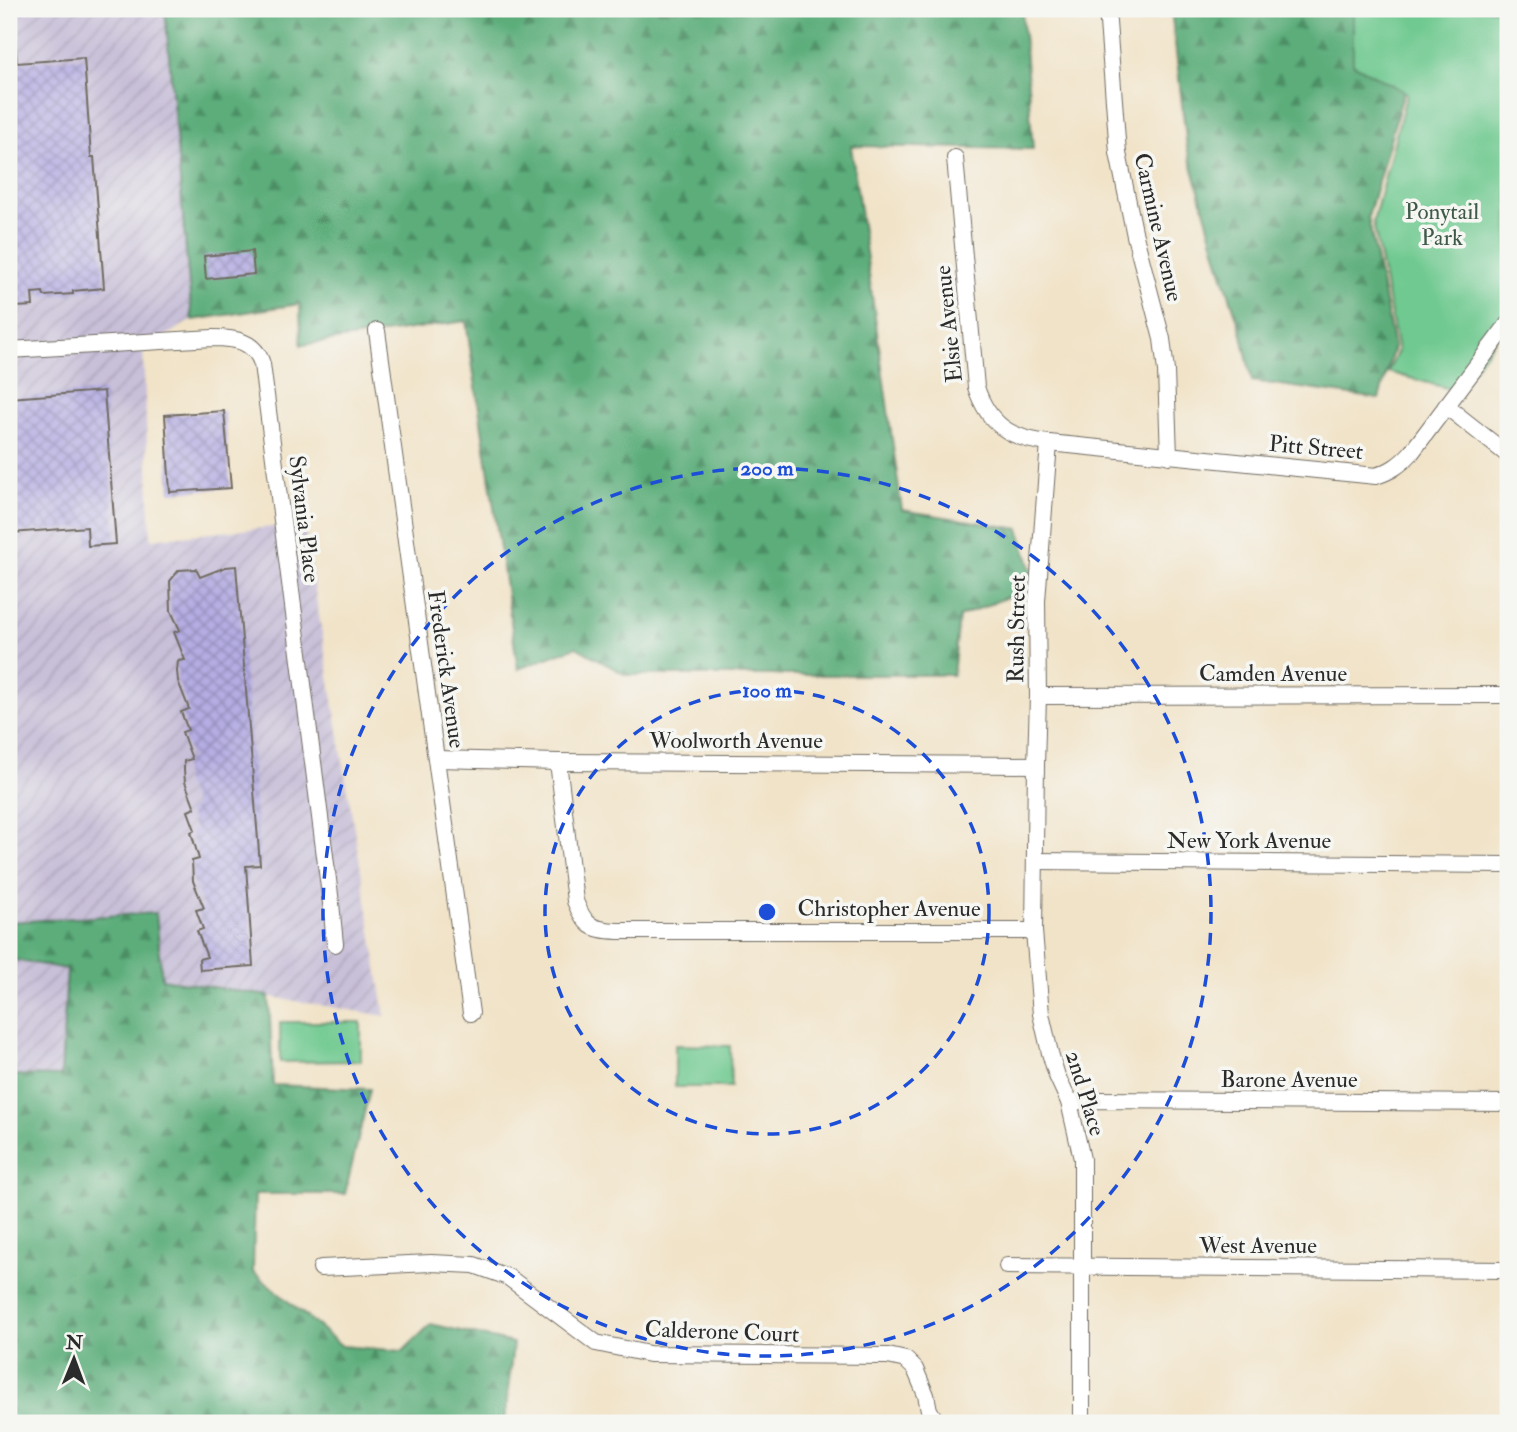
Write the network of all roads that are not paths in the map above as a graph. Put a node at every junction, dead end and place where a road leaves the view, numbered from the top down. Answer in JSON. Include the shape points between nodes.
{"nodes":[{"id":1,"x":1107,"y":9,"type":"edge"},
{"id":2,"x":955,"y":158,"type":"dead end"},
{"id":3,"x":1508,"y":324,"type":"edge"},
{"id":4,"x":377,"y":331,"type":"dead end"},
{"id":5,"x":9,"y":350,"type":"edge"},
{"id":6,"x":1446,"y":406,"type":"junction"},
{"id":7,"x":1049,"y":443,"type":"junction"},
{"id":8,"x":1508,"y":455,"type":"edge"},
{"id":9,"x":1169,"y":456,"type":"junction"},
{"id":10,"x":1508,"y":695,"type":"edge"},
{"id":11,"x":1038,"y":696,"type":"junction"},
{"id":12,"x":437,"y":759,"type":"junction"},
{"id":13,"x":558,"y":762,"type":"junction"},
{"id":14,"x":1036,"y":765,"type":"junction"},
{"id":15,"x":1035,"y":860,"type":"junction"},
{"id":16,"x":1508,"y":864,"type":"edge"},
{"id":17,"x":1034,"y":931,"type":"junction"},
{"id":18,"x":335,"y":944,"type":"dead end"},
{"id":19,"x":471,"y":1013,"type":"dead end"},
{"id":20,"x":1069,"y":1102,"type":"junction"},
{"id":21,"x":1508,"y":1103,"type":"edge"},
{"id":22,"x":1007,"y":1266,"type":"dead end"},
{"id":23,"x":1081,"y":1267,"type":"junction"},
{"id":24,"x":321,"y":1268,"type":"dead end"},
{"id":25,"x":1508,"y":1270,"type":"edge"},
{"id":26,"x":937,"y":1423,"type":"edge"},
{"id":27,"x":1082,"y":1423,"type":"edge"}],
"edges":[{"from":1,"to":9,"type":"street","name":"Carmine Avenue","via":[[1118,153],[1162,339]]},
{"from":2,"to":7,"type":"street","name":"Elsie Avenue","via":[[975,379],[981,401],[1010,433]]},
{"from":3,"to":6,"type":"street","name":"Pitt Street"},
{"from":4,"to":12,"type":"street","name":"Frederick Avenue"},
{"from":5,"to":18,"type":"street","name":"Sylvania Place","via":[[230,338],[259,354]]},
{"from":6,"to":8,"type":"street"},
{"from":6,"to":9,"type":"street","name":"Pitt Street","via":[[1400,465],[1376,476]]},
{"from":7,"to":9,"type":"street","name":"Pitt Street"},
{"from":7,"to":11,"type":"street","name":"Rush Street","via":[[1037,601]]},
{"from":10,"to":11,"type":"street","name":"Camden Avenue"},
{"from":11,"to":14,"type":"street","name":"Rush Street"},
{"from":12,"to":13,"type":"street","name":"Woolworth Avenue"},
{"from":12,"to":19,"type":"street","name":"Frederick Avenue"},
{"from":13,"to":14,"type":"street","name":"Woolworth Avenue"},
{"from":13,"to":17,"type":"street","name":"Christopher Avenue","via":[[575,901],[591,928]]},
{"from":14,"to":15,"type":"street","name":"Rush Street"},
{"from":15,"to":16,"type":"street","name":"New York Avenue"},
{"from":15,"to":17,"type":"street","name":"2nd Place"},
{"from":17,"to":20,"type":"street","name":"2nd Place","via":[[1041,1014]]},
{"from":20,"to":21,"type":"street","name":"Barone Avenue"},
{"from":20,"to":23,"type":"street","name":"2nd Place","via":[[1082,1158]]},
{"from":22,"to":23,"type":"street","name":"West Avenue"},
{"from":23,"to":25,"type":"street","name":"West Avenue"},
{"from":23,"to":27,"type":"street","name":"2nd Place"},
{"from":24,"to":26,"type":"street","name":"Calderone Court","via":[[474,1265],[508,1278],[596,1343],[649,1354],[888,1356],[906,1360],[915,1369]]}]}
